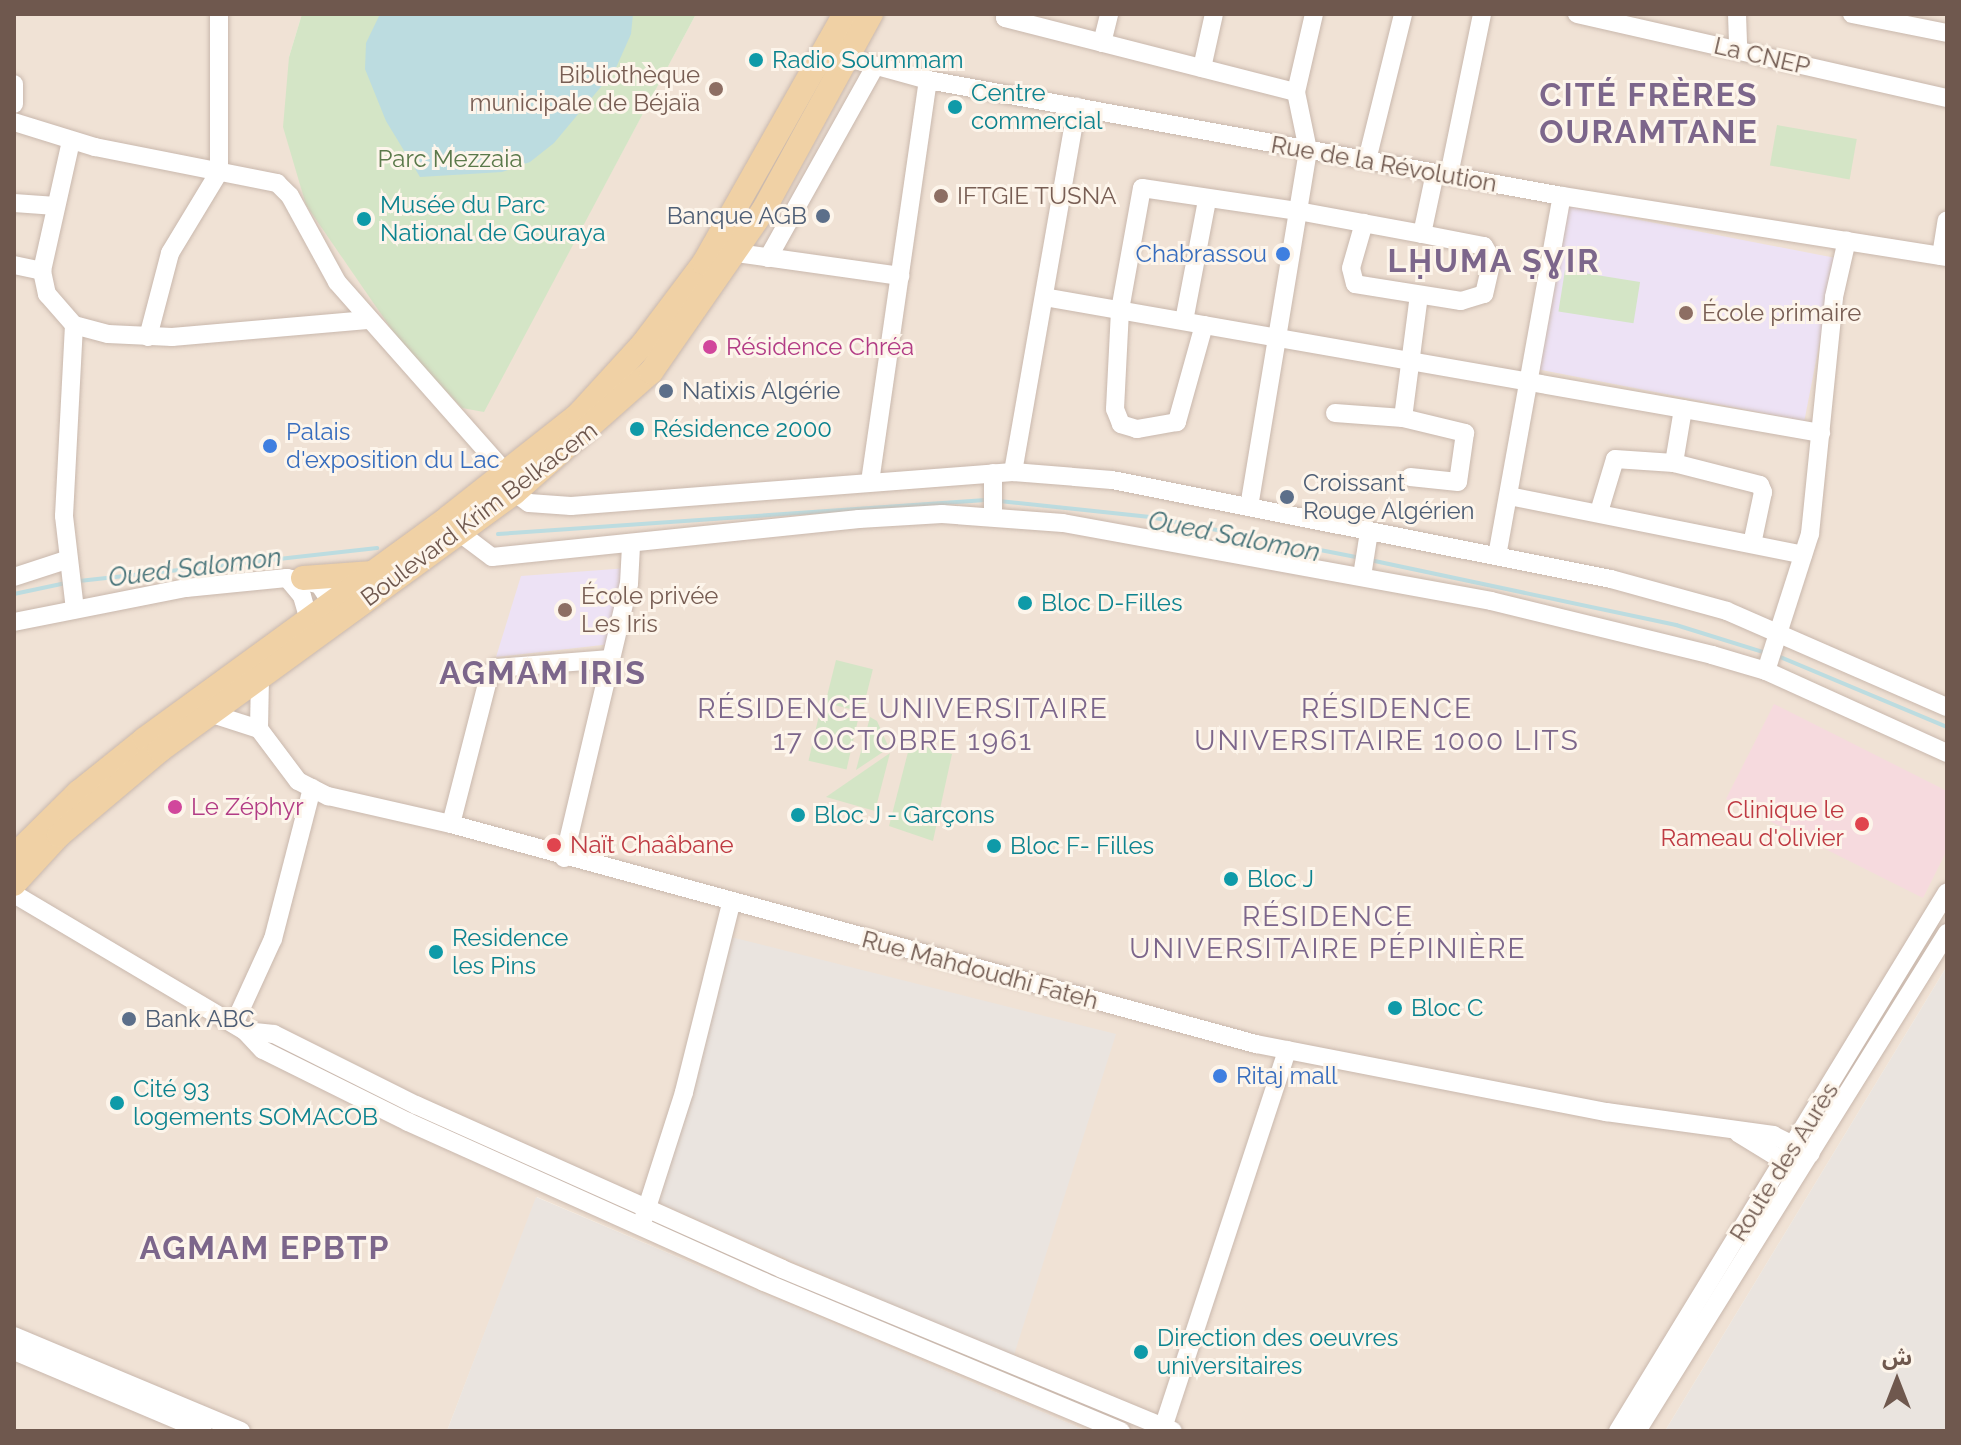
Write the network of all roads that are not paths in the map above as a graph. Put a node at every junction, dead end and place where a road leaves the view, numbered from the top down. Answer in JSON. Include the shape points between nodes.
{"nodes":[{"id":1,"x":219,"y":14,"type":"edge"},
{"id":2,"x":845,"y":14,"type":"edge"},
{"id":3,"x":871,"y":14,"type":"edge"},
{"id":4,"x":1006,"y":14,"type":"edge"},
{"id":5,"x":1109,"y":14,"type":"edge"},
{"id":6,"x":1214,"y":14,"type":"edge"},
{"id":7,"x":1314,"y":14,"type":"edge"},
{"id":8,"x":1403,"y":14,"type":"edge"},
{"id":9,"x":1482,"y":14,"type":"edge"},
{"id":10,"x":1577,"y":14,"type":"edge"},
{"id":11,"x":1737,"y":14,"type":"edge"},
{"id":12,"x":1852,"y":14,"type":"edge"},
{"id":13,"x":1947,"y":33,"type":"edge"},
{"id":14,"x":1102,"y":43,"type":"junction"},
{"id":15,"x":1738,"y":50,"type":"junction"},
{"id":16,"x":836,"y":55,"type":"junction"},
{"id":17,"x":874,"y":68,"type":"junction"},
{"id":18,"x":1202,"y":68,"type":"junction"},
{"id":19,"x":928,"y":80,"type":"junction"},
{"id":20,"x":14,"y":84,"type":"edge"},
{"id":21,"x":1296,"y":92,"type":"junction"},
{"id":22,"x":1947,"y":98,"type":"edge"},
{"id":23,"x":14,"y":104,"type":"edge"},
{"id":24,"x":1077,"y":107,"type":"junction"},
{"id":25,"x":14,"y":122,"type":"edge"},
{"id":26,"x":71,"y":141,"type":"junction"},
{"id":27,"x":1308,"y":150,"type":"junction"},
{"id":28,"x":1367,"y":160,"type":"junction"},
{"id":29,"x":219,"y":172,"type":"junction"},
{"id":30,"x":1442,"y":174,"type":"junction"},
{"id":31,"x":1562,"y":196,"type":"junction"},
{"id":32,"x":1207,"y":200,"type":"junction"},
{"id":33,"x":14,"y":203,"type":"edge"},
{"id":34,"x":56,"y":206,"type":"junction"},
{"id":35,"x":1298,"y":211,"type":"junction"},
{"id":36,"x":1947,"y":220,"type":"edge"},
{"id":37,"x":1364,"y":223,"type":"junction"},
{"id":38,"x":1422,"y":234,"type":"junction"},
{"id":39,"x":1847,"y":240,"type":"junction"},
{"id":40,"x":737,"y":253,"type":"junction"},
{"id":41,"x":1944,"y":256,"type":"edge"},
{"id":42,"x":768,"y":258,"type":"junction"},
{"id":43,"x":14,"y":265,"type":"edge"},
{"id":44,"x":42,"y":271,"type":"junction"},
{"id":45,"x":900,"y":276,"type":"junction"},
{"id":46,"x":1419,"y":295,"type":"junction"},
{"id":47,"x":1044,"y":297,"type":"junction"},
{"id":48,"x":1120,"y":310,"type":"junction"},
{"id":49,"x":367,"y":320,"type":"junction"},
{"id":50,"x":1184,"y":321,"type":"junction"},
{"id":51,"x":74,"y":325,"type":"junction"},
{"id":52,"x":1204,"y":325,"type":"junction"},
{"id":53,"x":148,"y":337,"type":"junction"},
{"id":54,"x":1276,"y":337,"type":"junction"},
{"id":55,"x":1408,"y":361,"type":"junction"},
{"id":56,"x":1528,"y":382,"type":"junction"},
{"id":57,"x":1683,"y":409,"type":"junction"},
{"id":58,"x":1335,"y":413,"type":"dead end"},
{"id":59,"x":1403,"y":418,"type":"junction"},
{"id":60,"x":1821,"y":433,"type":"junction"},
{"id":61,"x":1674,"y":463,"type":"junction"},
{"id":62,"x":1013,"y":472,"type":"junction"},
{"id":63,"x":1410,"y":477,"type":"dead end"},
{"id":64,"x":993,"y":478,"type":"junction"},
{"id":65,"x":516,"y":482,"type":"junction"},
{"id":66,"x":870,"y":482,"type":"junction"},
{"id":67,"x":1509,"y":496,"type":"junction"},
{"id":68,"x":1249,"y":507,"type":"junction"},
{"id":69,"x":1599,"y":512,"type":"junction"},
{"id":70,"x":993,"y":514,"type":"junction"},
{"id":71,"x":460,"y":533,"type":"junction"},
{"id":72,"x":1368,"y":536,"type":"junction"},
{"id":73,"x":1752,"y":544,"type":"junction"},
{"id":74,"x":631,"y":545,"type":"junction"},
{"id":75,"x":1803,"y":555,"type":"junction"},
{"id":76,"x":1497,"y":556,"type":"junction"},
{"id":77,"x":67,"y":564,"type":"junction"},
{"id":78,"x":1362,"y":572,"type":"junction"},
{"id":79,"x":373,"y":573,"type":"junction"},
{"id":80,"x":14,"y":577,"type":"edge"},
{"id":81,"x":295,"y":578,"type":"junction"},
{"id":82,"x":74,"y":605,"type":"junction"},
{"id":83,"x":337,"y":611,"type":"junction"},
{"id":84,"x":309,"y":620,"type":"junction"},
{"id":85,"x":14,"y":622,"type":"edge"},
{"id":86,"x":1780,"y":632,"type":"junction"},
{"id":87,"x":611,"y":659,"type":"junction"},
{"id":88,"x":1766,"y":671,"type":"junction"},
{"id":89,"x":260,"y":679,"type":"junction"},
{"id":90,"x":1947,"y":707,"type":"edge"},
{"id":91,"x":209,"y":713,"type":"junction"},
{"id":92,"x":259,"y":729,"type":"junction"},
{"id":93,"x":1947,"y":753,"type":"edge"},
{"id":94,"x":312,"y":788,"type":"junction"},
{"id":95,"x":451,"y":824,"type":"junction"},
{"id":96,"x":14,"y":856,"type":"edge"},
{"id":97,"x":564,"y":858,"type":"junction"},
{"id":98,"x":14,"y":884,"type":"edge"},
{"id":99,"x":1947,"y":892,"type":"edge"},
{"id":100,"x":14,"y":894,"type":"edge"},
{"id":101,"x":731,"y":903,"type":"junction"},
{"id":102,"x":1947,"y":933,"type":"edge"},
{"id":103,"x":240,"y":1027,"type":"junction"},
{"id":104,"x":1287,"y":1050,"type":"junction"},
{"id":105,"x":1736,"y":1131,"type":"junction"},
{"id":106,"x":1803,"y":1149,"type":"junction"},
{"id":107,"x":1793,"y":1166,"type":"junction"},
{"id":108,"x":644,"y":1218,"type":"junction"},
{"id":109,"x":14,"y":1336,"type":"edge"},
{"id":110,"x":14,"y":1351,"type":"edge"},
{"id":111,"x":1001,"y":1360,"type":"junction"},
{"id":112,"x":994,"y":1379,"type":"junction"},
{"id":113,"x":1166,"y":1430,"type":"edge"},
{"id":114,"x":203,"y":1431,"type":"edge"},
{"id":115,"x":241,"y":1431,"type":"edge"},
{"id":116,"x":1121,"y":1431,"type":"edge"},
{"id":117,"x":1618,"y":1431,"type":"edge"},
{"id":118,"x":1637,"y":1431,"type":"edge"}],
"edges":[{"from":1,"to":29,"type":"street"},
{"from":2,"to":16,"type":"main road","name":"Boulevard Krim Belkacem"},
{"from":3,"to":16,"type":"main road","name":"Boulevard Krim Belkacem"},
{"from":4,"to":14,"type":"street","via":[[1005,18]]},
{"from":5,"to":14,"type":"street"},
{"from":6,"to":18,"type":"street"},
{"from":7,"to":21,"type":"street"},
{"from":8,"to":28,"type":"street"},
{"from":9,"to":30,"type":"street"},
{"from":10,"to":15,"type":"street","name":"La CNEP"},
{"from":11,"to":15,"type":"street"},
{"from":12,"to":13,"type":"street"},
{"from":14,"to":18,"type":"street"},
{"from":15,"to":22,"type":"street","name":"La CNEP"},
{"from":16,"to":17,"type":"street","name":"Rue de la Révolution"},
{"from":16,"to":40,"type":"main road","name":"Boulevard Krim Belkacem"},
{"from":16,"to":65,"type":"main road","name":"Boulevard Krim Belkacem","via":[[678,301]]},
{"from":17,"to":19,"type":"street","name":"Rue de la Révolution"},
{"from":17,"to":42,"type":"street"},
{"from":18,"to":21,"type":"street"},
{"from":19,"to":24,"type":"street","name":"Rue de la Révolution"},
{"from":19,"to":45,"type":"street"},
{"from":20,"to":23,"type":"street"},
{"from":21,"to":27,"type":"street"},
{"from":24,"to":27,"type":"street","name":"Rue de la Révolution"},
{"from":24,"to":47,"type":"street"},
{"from":25,"to":26,"type":"street"},
{"from":26,"to":29,"type":"street"},
{"from":26,"to":34,"type":"street"},
{"from":27,"to":28,"type":"street","name":"Rue de la Révolution"},
{"from":27,"to":35,"type":"street"},
{"from":28,"to":30,"type":"street","name":"Rue de la Révolution"},
{"from":29,"to":49,"type":"street","via":[[277,183],[290,196],[337,282]]},
{"from":29,"to":53,"type":"street","via":[[170,253]]},
{"from":30,"to":31,"type":"street","name":"Rue de la Révolution"},
{"from":30,"to":38,"type":"street"},
{"from":31,"to":39,"type":"street","name":"Rue de la Révolution"},
{"from":31,"to":56,"type":"street"},
{"from":32,"to":35,"type":"street"},
{"from":32,"to":48,"type":"street","via":[[1142,188]]},
{"from":32,"to":50,"type":"street"},
{"from":33,"to":34,"type":"street"},
{"from":34,"to":44,"type":"street"},
{"from":35,"to":37,"type":"street"},
{"from":35,"to":54,"type":"street"},
{"from":36,"to":41,"type":"street"},
{"from":37,"to":38,"type":"street"},
{"from":37,"to":46,"type":"street","via":[[1351,279],[1363,286]]},
{"from":38,"to":46,"type":"street","via":[[1484,246],[1492,260],[1484,294],[1474,300]]},
{"from":39,"to":41,"type":"street","name":"Rue de la Révolution"},
{"from":39,"to":60,"type":"street","via":[[1834,297]]},
{"from":40,"to":42,"type":"street"},
{"from":40,"to":65,"type":"main road","name":"Boulevard Krim Belkacem","via":[[651,372]]},
{"from":42,"to":45,"type":"street"},
{"from":43,"to":44,"type":"street"},
{"from":44,"to":51,"type":"street","via":[[47,294]]},
{"from":45,"to":66,"type":"street"},
{"from":46,"to":55,"type":"street"},
{"from":47,"to":48,"type":"street"},
{"from":47,"to":62,"type":"street"},
{"from":48,"to":50,"type":"street"},
{"from":48,"to":52,"type":"street","via":[[1115,409],[1121,424],[1137,429],[1177,422]]},
{"from":49,"to":53,"type":"street"},
{"from":49,"to":65,"type":"street"},
{"from":50,"to":52,"type":"street"},
{"from":51,"to":53,"type":"street"},
{"from":51,"to":77,"type":"street","via":[[66,423]]},
{"from":52,"to":54,"type":"street"},
{"from":54,"to":55,"type":"street"},
{"from":54,"to":68,"type":"street"},
{"from":55,"to":56,"type":"street"},
{"from":55,"to":59,"type":"street"},
{"from":56,"to":57,"type":"street"},
{"from":56,"to":67,"type":"street"},
{"from":57,"to":60,"type":"street"},
{"from":57,"to":61,"type":"street"},
{"from":58,"to":59,"type":"street"},
{"from":59,"to":63,"type":"street","via":[[1465,433],[1467,442],[1458,482]]},
{"from":60,"to":75,"type":"street"},
{"from":61,"to":69,"type":"street","via":[[1615,459]]},
{"from":61,"to":73,"type":"street","via":[[1760,485]]},
{"from":62,"to":64,"type":"street"},
{"from":62,"to":68,"type":"street","via":[[1112,480]]},
{"from":64,"to":66,"type":"street"},
{"from":64,"to":70,"type":"street"},
{"from":65,"to":66,"type":"street","via":[[529,503],[571,506]]},
{"from":65,"to":71,"type":"main road","name":"Boulevard Krim Belkacem"},
{"from":65,"to":79,"type":"main road","name":"Boulevard Krim Belkacem"},
{"from":67,"to":69,"type":"street"},
{"from":67,"to":76,"type":"street"},
{"from":68,"to":72,"type":"street"},
{"from":69,"to":73,"type":"street"},
{"from":70,"to":74,"type":"street","via":[[859,519]]},
{"from":70,"to":78,"type":"street"},
{"from":71,"to":74,"type":"street","via":[[492,557]]},
{"from":71,"to":83,"type":"main road","name":"Boulevard Krim Belkacem"},
{"from":72,"to":76,"type":"street"},
{"from":72,"to":78,"type":"street"},
{"from":73,"to":75,"type":"street"},
{"from":74,"to":87,"type":"street","via":[[629,584]]},
{"from":75,"to":86,"type":"street"},
{"from":76,"to":86,"type":"street","via":[[1611,579]]},
{"from":77,"to":80,"type":"street"},
{"from":77,"to":82,"type":"street"},
{"from":78,"to":88,"type":"street"},
{"from":79,"to":81,"type":"main road"},
{"from":79,"to":83,"type":"main road","name":"Boulevard Krim Belkacem"},
{"from":81,"to":82,"type":"street"},
{"from":81,"to":83,"type":"street","via":[[319,584]]},
{"from":81,"to":84,"type":"street"},
{"from":82,"to":85,"type":"street"},
{"from":83,"to":84,"type":"main road","name":"Boulevard Krim Belkacem"},
{"from":83,"to":89,"type":"main road","name":"Boulevard Krim Belkacem"},
{"from":84,"to":96,"type":"main road","name":"Boulevard Krim Belkacem","via":[[145,739],[79,792]]},
{"from":86,"to":88,"type":"street"},
{"from":86,"to":90,"type":"street"},
{"from":87,"to":95,"type":"street","via":[[496,668],[489,676]]},
{"from":87,"to":97,"type":"street"},
{"from":88,"to":93,"type":"street"},
{"from":89,"to":91,"type":"main road","name":"Boulevard Krim Belkacem"},
{"from":89,"to":92,"type":"street"},
{"from":91,"to":92,"type":"street"},
{"from":91,"to":98,"type":"main road","name":"Boulevard Krim Belkacem","via":[[99,799]]},
{"from":92,"to":94,"type":"street","name":"Rue Mahdoudhi Fateh","via":[[298,781]]},
{"from":94,"to":95,"type":"street","name":"Rue Mahdoudhi Fateh"},
{"from":94,"to":103,"type":"street","via":[[273,939]]},
{"from":95,"to":97,"type":"street","name":"Rue Mahdoudhi Fateh"},
{"from":97,"to":101,"type":"street","name":"Rue Mahdoudhi Fateh"},
{"from":99,"to":106,"type":"street","name":"Route des Aurès"},
{"from":100,"to":103,"type":"street"},
{"from":101,"to":104,"type":"street","name":"Rue Mahdoudhi Fateh"},
{"from":101,"to":108,"type":"street"},
{"from":102,"to":106,"type":"street","name":"Route des Aurès"},
{"from":103,"to":108,"type":"street","via":[[263,1050],[408,1122]]},
{"from":104,"to":105,"type":"street","name":"Rue Mahdoudhi Fateh"},
{"from":104,"to":113,"type":"street"},
{"from":105,"to":106,"type":"street","name":"Rue Mahdoudhi Fateh","via":[[1773,1135]]},
{"from":105,"to":107,"type":"street","name":"Rue Mahdoudhi Fateh"},
{"from":106,"to":107,"type":"street","name":"Route des Aurès"},
{"from":107,"to":117,"type":"street","name":"Route des Aurès"},
{"from":107,"to":118,"type":"street","name":"Route des Aurès"},
{"from":108,"to":111,"type":"street"},
{"from":108,"to":112,"type":"street"},
{"from":109,"to":115,"type":"street"},
{"from":110,"to":114,"type":"street"},
{"from":111,"to":112,"type":"street"},
{"from":111,"to":113,"type":"street"},
{"from":112,"to":116,"type":"street"}]}
